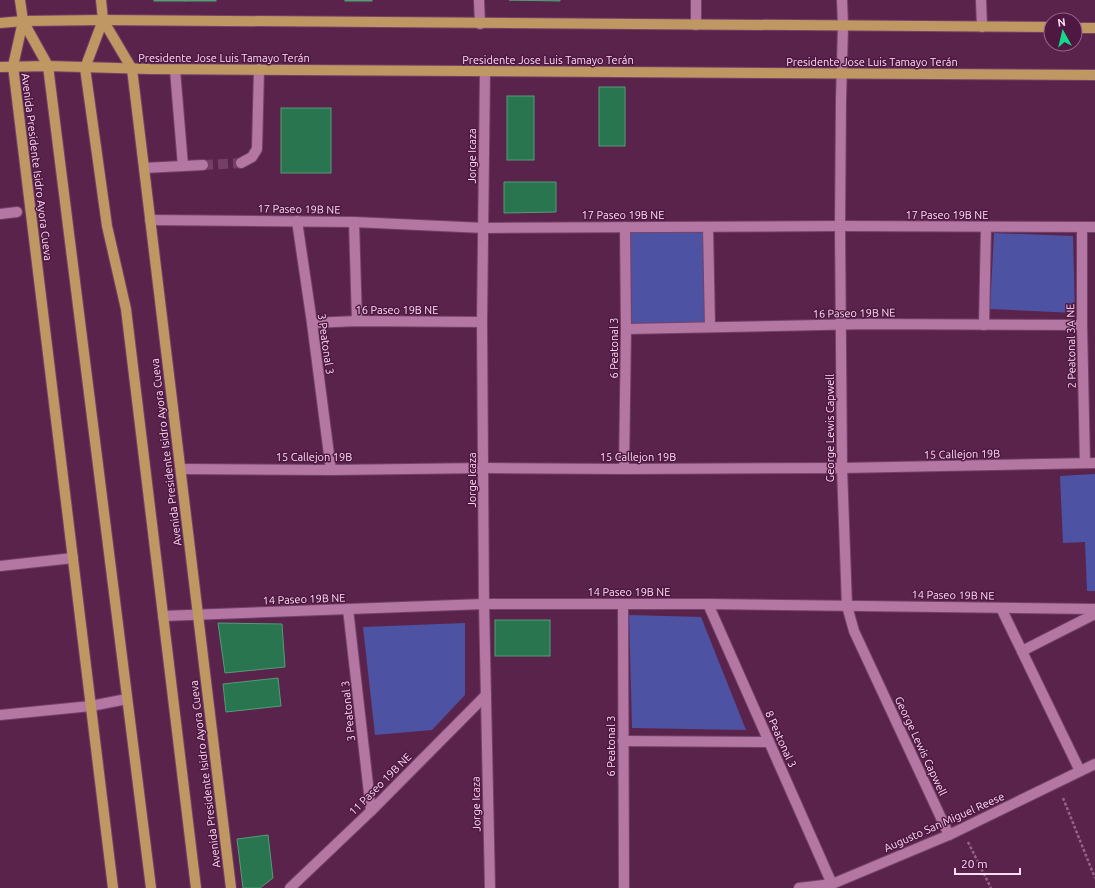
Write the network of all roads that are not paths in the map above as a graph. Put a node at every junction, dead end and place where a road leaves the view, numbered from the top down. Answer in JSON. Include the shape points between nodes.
{"nodes":[{"id":1,"x":20,"y":0,"type":"edge"},
{"id":2,"x":101,"y":0,"type":"edge"},
{"id":3,"x":480,"y":0,"type":"edge"},
{"id":4,"x":696,"y":0,"type":"edge"},
{"id":5,"x":842,"y":0,"type":"edge"},
{"id":6,"x":981,"y":0,"type":"edge"},
{"id":7,"x":103,"y":20,"type":"junction"},
{"id":8,"x":23,"y":21,"type":"junction"},
{"id":9,"x":0,"y":23,"type":"edge"},
{"id":10,"x":480,"y":24,"type":"junction"},
{"id":11,"x":696,"y":25,"type":"junction"},
{"id":12,"x":843,"y":26,"type":"junction"},
{"id":13,"x":982,"y":27,"type":"junction"},
{"id":14,"x":1043,"y":28,"type":"edge"},
{"id":15,"x":1083,"y":28,"type":"edge"},
{"id":16,"x":1095,"y":28,"type":"edge"},
{"id":17,"x":12,"y":66,"type":"junction"},
{"id":18,"x":48,"y":66,"type":"junction"},
{"id":19,"x":0,"y":67,"type":"edge"},
{"id":20,"x":85,"y":68,"type":"junction"},
{"id":21,"x":132,"y":69,"type":"junction"},
{"id":22,"x":259,"y":69,"type":"junction"},
{"id":23,"x":175,"y":70,"type":"junction"},
{"id":24,"x":485,"y":71,"type":"junction"},
{"id":25,"x":841,"y":74,"type":"junction"},
{"id":26,"x":1095,"y":75,"type":"edge"},
{"id":27,"x":241,"y":163,"type":"tunnel mouth"},
{"id":28,"x":203,"y":165,"type":"tunnel mouth"},
{"id":29,"x":183,"y":166,"type":"junction"},
{"id":30,"x":144,"y":168,"type":"junction"},
{"id":31,"x":17,"y":212,"type":"dead end"},
{"id":32,"x":0,"y":214,"type":"edge"},
{"id":33,"x":150,"y":220,"type":"junction"},
{"id":34,"x":297,"y":221,"type":"junction"},
{"id":35,"x":354,"y":222,"type":"junction"},
{"id":36,"x":840,"y":226,"type":"junction"},
{"id":37,"x":625,"y":227,"type":"junction"},
{"id":38,"x":708,"y":227,"type":"junction"},
{"id":39,"x":986,"y":227,"type":"junction"},
{"id":40,"x":1095,"y":227,"type":"edge"},
{"id":41,"x":484,"y":228,"type":"junction"},
{"id":42,"x":1082,"y":228,"type":"junction"},
{"id":43,"x":357,"y":322,"type":"junction"},
{"id":44,"x":482,"y":322,"type":"junction"},
{"id":45,"x":312,"y":323,"type":"junction"},
{"id":46,"x":842,"y":325,"type":"junction"},
{"id":47,"x":984,"y":325,"type":"junction"},
{"id":48,"x":1082,"y":325,"type":"junction"},
{"id":49,"x":710,"y":327,"type":"junction"},
{"id":50,"x":626,"y":329,"type":"junction"},
{"id":51,"x":1090,"y":463,"type":"edge"},
{"id":52,"x":484,"y":468,"type":"junction"},
{"id":53,"x":842,"y":468,"type":"junction"},
{"id":54,"x":180,"y":469,"type":"junction"},
{"id":55,"x":624,"y":469,"type":"junction"},
{"id":56,"x":331,"y":470,"type":"junction"},
{"id":57,"x":73,"y":558,"type":"junction"},
{"id":58,"x":0,"y":566,"type":"edge"},
{"id":59,"x":484,"y":604,"type":"junction"},
{"id":60,"x":708,"y":604,"type":"junction"},
{"id":61,"x":623,"y":605,"type":"junction"},
{"id":62,"x":847,"y":606,"type":"junction"},
{"id":63,"x":1001,"y":608,"type":"junction"},
{"id":64,"x":348,"y":609,"type":"junction"},
{"id":65,"x":1095,"y":609,"type":"edge"},
{"id":66,"x":1095,"y":614,"type":"edge"},
{"id":67,"x":198,"y":615,"type":"junction"},
{"id":68,"x":163,"y":616,"type":"junction"},
{"id":69,"x":1022,"y":651,"type":"junction"},
{"id":70,"x":486,"y":695,"type":"junction"},
{"id":71,"x":127,"y":699,"type":"junction"},
{"id":72,"x":91,"y":706,"type":"junction"},
{"id":73,"x":0,"y":716,"type":"edge"},
{"id":74,"x":623,"y":742,"type":"junction"},
{"id":75,"x":769,"y":742,"type":"junction"},
{"id":76,"x":1095,"y":764,"type":"edge"},
{"id":77,"x":1080,"y":771,"type":"junction"},
{"id":78,"x":371,"y":811,"type":"junction"},
{"id":79,"x":949,"y":835,"type":"junction"},
{"id":80,"x":832,"y":884,"type":"junction"},
{"id":81,"x":113,"y":888,"type":"edge"},
{"id":82,"x":151,"y":888,"type":"edge"},
{"id":83,"x":196,"y":888,"type":"edge"},
{"id":84,"x":231,"y":888,"type":"edge"},
{"id":85,"x":290,"y":888,"type":"edge"},
{"id":86,"x":490,"y":888,"type":"edge"},
{"id":87,"x":624,"y":888,"type":"edge"},
{"id":88,"x":799,"y":888,"type":"edge"}],
"edges":[{"from":1,"to":8,"type":"main road","name":"Avenida Presidente Isidro Ayora Cueva"},
{"from":2,"to":7,"type":"main road","name":"Avenida Presidente Isidro Ayora Cueva"},
{"from":3,"to":10,"type":"street"},
{"from":4,"to":11,"type":"street"},
{"from":5,"to":12,"type":"street","name":"George Lewis Capwell"},
{"from":6,"to":13,"type":"street"},
{"from":7,"to":8,"type":"main road"},
{"from":7,"to":10,"type":"main road"},
{"from":7,"to":20,"type":"main road","name":"Avenida Presidente Isidro Ayora Cueva"},
{"from":7,"to":21,"type":"main road","name":"Avenida Presidente Isidro Ayora Cueva"},
{"from":8,"to":9,"type":"main road"},
{"from":8,"to":17,"type":"main road","name":"Avenida Presidente Isidro Ayora Cueva"},
{"from":8,"to":18,"type":"main road","name":"Avenida Presidente Isidro Ayora Cueva"},
{"from":10,"to":11,"type":"main road"},
{"from":11,"to":12,"type":"main road"},
{"from":12,"to":13,"type":"main road"},
{"from":12,"to":25,"type":"street","name":"George Lewis Capwell"},
{"from":13,"to":14,"type":"main road"},
{"from":15,"to":16,"type":"main road"},
{"from":17,"to":18,"type":"main road","name":"Presidente Jose Luis Tamayo Terán"},
{"from":17,"to":19,"type":"main road","name":"Presidente Jose Luis Tamayo Terán"},
{"from":17,"to":57,"type":"main road","name":"Avenida Presidente Isidro Ayora Cueva"},
{"from":18,"to":20,"type":"main road","name":"Presidente Jose Luis Tamayo Terán"},
{"from":18,"to":71,"type":"main road","name":"Avenida Presidente Isidro Ayora Cueva"},
{"from":20,"to":21,"type":"main road","name":"Presidente Jose Luis Tamayo Terán"},
{"from":20,"to":68,"type":"main road","name":"Avenida Presidente Isidro Ayora Cueva","via":[[107,226],[126,309]]},
{"from":21,"to":23,"type":"main road","name":"Presidente Jose Luis Tamayo Terán"},
{"from":21,"to":30,"type":"main road","name":"Avenida Presidente Isidro Ayora Cueva"},
{"from":22,"to":23,"type":"main road","name":"Presidente Jose Luis Tamayo Terán"},
{"from":22,"to":24,"type":"main road","name":"Presidente Jose Luis Tamayo Terán"},
{"from":22,"to":27,"type":"street","via":[[257,149],[252,158]]},
{"from":23,"to":29,"type":"street"},
{"from":24,"to":25,"type":"main road","name":"Presidente Jose Luis Tamayo Terán"},
{"from":24,"to":41,"type":"street","name":"Jorge Icaza"},
{"from":25,"to":26,"type":"main road","name":"Presidente Jose Luis Tamayo Terán"},
{"from":25,"to":36,"type":"street","name":"George Lewis Capwell"},
{"from":28,"to":29,"type":"street"},
{"from":29,"to":30,"type":"street"},
{"from":30,"to":33,"type":"main road","name":"Avenida Presidente Isidro Ayora Cueva"},
{"from":31,"to":32,"type":"street"},
{"from":33,"to":34,"type":"street","name":"17 Paseo 19B NE"},
{"from":33,"to":54,"type":"main road","name":"Avenida Presidente Isidro Ayora Cueva"},
{"from":34,"to":35,"type":"street","name":"17 Paseo 19B NE"},
{"from":34,"to":45,"type":"street","name":"3 Peatonal 3"},
{"from":35,"to":41,"type":"street","name":"17 Paseo 19B NE"},
{"from":35,"to":43,"type":"street"},
{"from":36,"to":38,"type":"street","name":"17 Paseo 19B NE"},
{"from":36,"to":39,"type":"street","name":"17 Paseo 19B NE"},
{"from":36,"to":46,"type":"street","name":"George Lewis Capwell"},
{"from":37,"to":38,"type":"street","name":"17 Paseo 19B NE"},
{"from":37,"to":41,"type":"street","name":"17 Paseo 19B NE"},
{"from":37,"to":50,"type":"street","name":"6 Peatonal 3"},
{"from":38,"to":49,"type":"street"},
{"from":39,"to":42,"type":"street","name":"17 Paseo 19B NE"},
{"from":39,"to":47,"type":"street"},
{"from":40,"to":42,"type":"street","name":"17 Paseo 19B NE"},
{"from":41,"to":44,"type":"street","name":"Jorge Icaza"},
{"from":42,"to":48,"type":"street","name":"2 Peatonal 3A NE"},
{"from":43,"to":44,"type":"street","name":"16 Paseo 19B NE"},
{"from":43,"to":45,"type":"street","name":"16 Paseo 19B NE"},
{"from":44,"to":52,"type":"street","name":"Jorge Icaza"},
{"from":45,"to":56,"type":"street","name":"3 Peatonal 3"},
{"from":46,"to":47,"type":"street","name":"16 Paseo 19B NE"},
{"from":46,"to":49,"type":"street","name":"16 Paseo 19B NE"},
{"from":46,"to":53,"type":"street","name":"George Lewis Capwell"},
{"from":47,"to":48,"type":"street","name":"16 Paseo 19B NE"},
{"from":48,"to":51,"type":"street","name":"2 Peatonal 3A NE"},
{"from":49,"to":50,"type":"street","name":"16 Paseo 19B NE"},
{"from":50,"to":55,"type":"street","name":"6 Peatonal 3"},
{"from":51,"to":53,"type":"street","name":"15 Callejon 19B"},
{"from":52,"to":55,"type":"street","name":"15 Callejon 19B"},
{"from":52,"to":56,"type":"street","name":"15 Callejon 19B"},
{"from":52,"to":59,"type":"street","name":"Jorge Icaza"},
{"from":53,"to":55,"type":"street","name":"15 Callejon 19B"},
{"from":53,"to":62,"type":"street","name":"George Lewis Capwell"},
{"from":54,"to":56,"type":"street","name":"15 Callejon 19B"},
{"from":54,"to":67,"type":"main road","name":"Avenida Presidente Isidro Ayora Cueva"},
{"from":57,"to":58,"type":"street"},
{"from":57,"to":72,"type":"main road","name":"Avenida Presidente Isidro Ayora Cueva"},
{"from":59,"to":61,"type":"street","name":"14 Paseo 19B NE"},
{"from":59,"to":64,"type":"street","name":"14 Paseo 19B NE"},
{"from":59,"to":70,"type":"street","name":"Jorge Icaza"},
{"from":60,"to":61,"type":"street","name":"14 Paseo 19B NE"},
{"from":60,"to":62,"type":"street","name":"14 Paseo 19B NE"},
{"from":60,"to":75,"type":"street","name":"8 Peatonal 3"},
{"from":61,"to":74,"type":"street","name":"6 Peatonal 3"},
{"from":62,"to":63,"type":"street","name":"14 Paseo 19B NE"},
{"from":62,"to":79,"type":"street","name":"George Lewis Capwell","via":[[854,631]]},
{"from":63,"to":65,"type":"street","name":"14 Paseo 19B NE"},
{"from":63,"to":69,"type":"street"},
{"from":64,"to":67,"type":"street","name":"14 Paseo 19B NE"},
{"from":64,"to":78,"type":"street","name":"3 Peatonal 3"},
{"from":66,"to":69,"type":"street"},
{"from":67,"to":68,"type":"street","name":"14 Paseo 19B NE"},
{"from":67,"to":84,"type":"main road","name":"Avenida Presidente Isidro Ayora Cueva"},
{"from":68,"to":83,"type":"main road","name":"Avenida Presidente Isidro Ayora Cueva"},
{"from":69,"to":77,"type":"street"},
{"from":70,"to":78,"type":"street","name":"11 Paseo 19B NE"},
{"from":70,"to":86,"type":"street","name":"Jorge Icaza"},
{"from":71,"to":72,"type":"street"},
{"from":71,"to":82,"type":"main road","name":"Avenida Presidente Isidro Ayora Cueva"},
{"from":72,"to":73,"type":"street"},
{"from":72,"to":81,"type":"main road","name":"Avenida Presidente Isidro Ayora Cueva"},
{"from":74,"to":75,"type":"street"},
{"from":74,"to":87,"type":"street","name":"6 Peatonal 3"},
{"from":75,"to":80,"type":"street","name":"8 Peatonal 3"},
{"from":76,"to":77,"type":"street","name":"Augusto San Miguel Reese"},
{"from":77,"to":79,"type":"street","name":"Augusto San Miguel Reese"},
{"from":78,"to":85,"type":"street","name":"11 Paseo 19B NE"},
{"from":79,"to":80,"type":"street","name":"Augusto San Miguel Reese"},
{"from":80,"to":88,"type":"street","name":"Augusto San Miguel Reese"}]}
